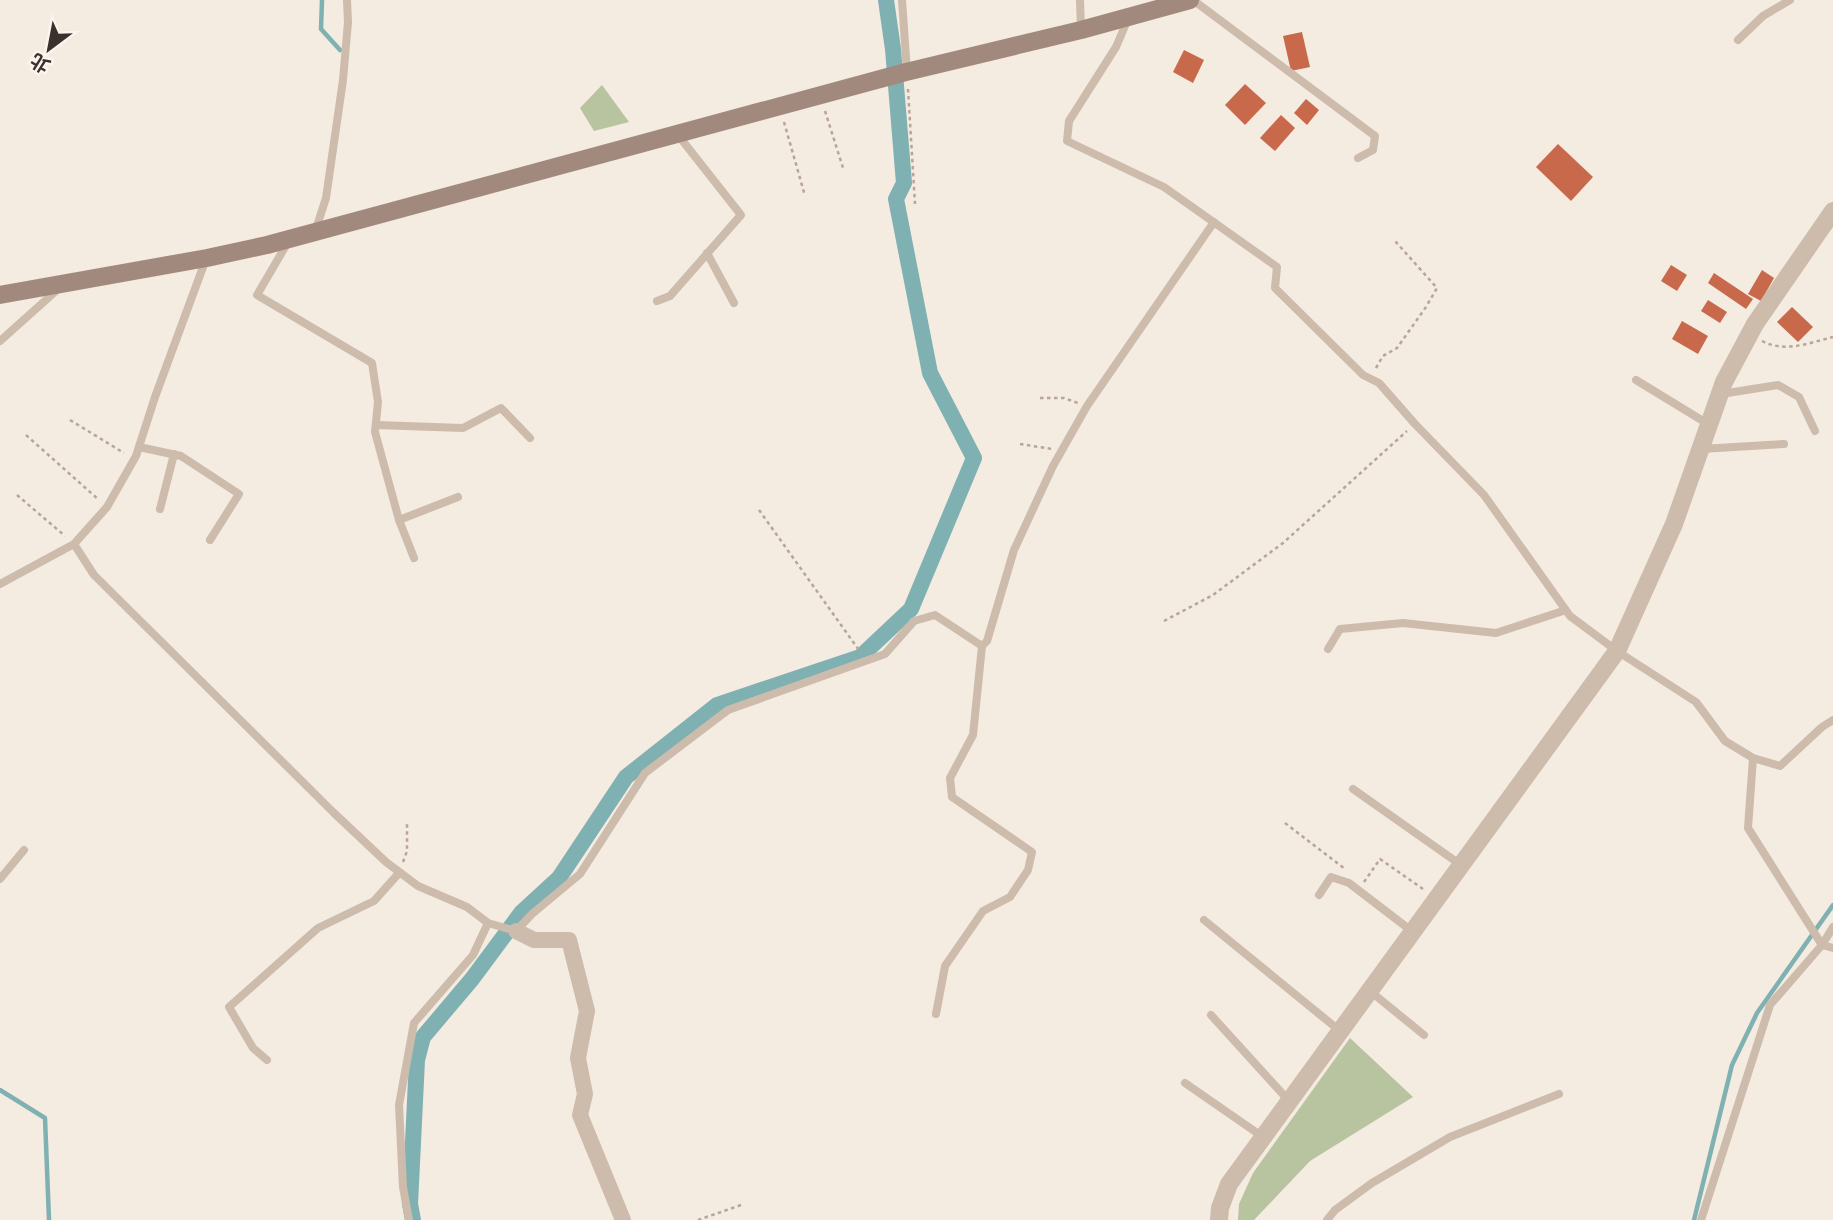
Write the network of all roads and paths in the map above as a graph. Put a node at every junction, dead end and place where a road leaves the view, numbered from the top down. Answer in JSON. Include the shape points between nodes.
{"nodes":[{"id":1,"x":347,"y":0,"type":"edge"},
{"id":2,"x":902,"y":0,"type":"edge"},
{"id":3,"x":1080,"y":0,"type":"edge"},
{"id":4,"x":1191,"y":0,"type":"edge"},
{"id":5,"x":1790,"y":0,"type":"edge"},
{"id":6,"x":1130,"y":17,"type":"junction"},
{"id":7,"x":1081,"y":30,"type":"junction"},
{"id":8,"x":1738,"y":40,"type":"dead end"},
{"id":9,"x":906,"y":72,"type":"junction"},
{"id":10,"x":821,"y":95,"type":"junction"},
{"id":11,"x":780,"y":107,"type":"junction"},
{"id":12,"x":678,"y":135,"type":"junction"},
{"id":13,"x":1359,"y":158,"type":"dead end"},
{"id":14,"x":844,"y":171,"type":"dead end"},
{"id":15,"x":806,"y":196,"type":"dead end"},
{"id":16,"x":915,"y":204,"type":"dead end"},
{"id":17,"x":1833,"y":211,"type":"edge"},
{"id":18,"x":1214,"y":222,"type":"junction"},
{"id":19,"x":315,"y":232,"type":"junction"},
{"id":20,"x":289,"y":239,"type":"junction"},
{"id":21,"x":1395,"y":241,"type":"dead end"},
{"id":22,"x":707,"y":253,"type":"junction"},
{"id":23,"x":206,"y":258,"type":"junction"},
{"id":24,"x":65,"y":283,"type":"junction"},
{"id":25,"x":0,"y":295,"type":"edge"},
{"id":26,"x":657,"y":300,"type":"dead end"},
{"id":27,"x":734,"y":303,"type":"dead end"},
{"id":28,"x":1750,"y":335,"type":"junction"},
{"id":29,"x":1833,"y":337,"type":"edge"},
{"id":30,"x":0,"y":341,"type":"edge"},
{"id":31,"x":1370,"y":379,"type":"junction"},
{"id":32,"x":1636,"y":380,"type":"dead end"},
{"id":33,"x":1720,"y":394,"type":"junction"},
{"id":34,"x":1040,"y":398,"type":"dead end"},
{"id":35,"x":1087,"y":406,"type":"junction"},
{"id":36,"x":70,"y":420,"type":"dead end"},
{"id":37,"x":1415,"y":424,"type":"junction"},
{"id":38,"x":1709,"y":424,"type":"junction"},
{"id":39,"x":376,"y":425,"type":"junction"},
{"id":40,"x":1815,"y":431,"type":"dead end"},
{"id":41,"x":26,"y":435,"type":"dead end"},
{"id":42,"x":530,"y":438,"type":"dead end"},
{"id":43,"x":1020,"y":444,"type":"dead end"},
{"id":44,"x":1784,"y":444,"type":"dead end"},
{"id":45,"x":139,"y":447,"type":"junction"},
{"id":46,"x":1701,"y":449,"type":"junction"},
{"id":47,"x":1062,"y":450,"type":"junction"},
{"id":48,"x":174,"y":454,"type":"junction"},
{"id":49,"x":134,"y":458,"type":"junction"},
{"id":50,"x":17,"y":495,"type":"dead end"},
{"id":51,"x":458,"y":497,"type":"dead end"},
{"id":52,"x":107,"y":507,"type":"junction"},
{"id":53,"x":160,"y":509,"type":"dead end"},
{"id":54,"x":759,"y":510,"type":"dead end"},
{"id":55,"x":399,"y":520,"type":"junction"},
{"id":56,"x":210,"y":540,"type":"dead end"},
{"id":57,"x":74,"y":544,"type":"junction"},
{"id":58,"x":414,"y":558,"type":"dead end"},
{"id":59,"x":0,"y":584,"type":"edge"},
{"id":60,"x":1566,"y":610,"type":"junction"},
{"id":61,"x":1164,"y":621,"type":"dead end"},
{"id":62,"x":982,"y":646,"type":"junction"},
{"id":63,"x":1328,"y":649,"type":"dead end"},
{"id":64,"x":1617,"y":651,"type":"junction"},
{"id":65,"x":867,"y":661,"type":"junction"},
{"id":66,"x":1833,"y":720,"type":"edge"},
{"id":67,"x":1753,"y":758,"type":"junction"},
{"id":68,"x":1353,"y":789,"type":"dead end"},
{"id":69,"x":1284,"y":823,"type":"dead end"},
{"id":70,"x":407,"y":824,"type":"dead end"},
{"id":71,"x":24,"y":850,"type":"dead end"},
{"id":72,"x":1461,"y":865,"type":"junction"},
{"id":73,"x":398,"y":873,"type":"junction"},
{"id":74,"x":1353,"y":875,"type":"dead end"},
{"id":75,"x":0,"y":879,"type":"edge"},
{"id":76,"x":1363,"y":883,"type":"dead end"},
{"id":77,"x":1319,"y":895,"type":"dead end"},
{"id":78,"x":1437,"y":900,"type":"junction"},
{"id":79,"x":1204,"y":920,"type":"dead end"},
{"id":80,"x":488,"y":923,"type":"junction"},
{"id":81,"x":1833,"y":927,"type":"edge"},
{"id":82,"x":516,"y":931,"type":"junction"},
{"id":83,"x":1413,"y":932,"type":"junction"},
{"id":84,"x":1822,"y":945,"type":"junction"},
{"id":85,"x":1833,"y":948,"type":"edge"},
{"id":86,"x":1370,"y":991,"type":"junction"},
{"id":87,"x":936,"y":1014,"type":"dead end"},
{"id":88,"x":1211,"y":1015,"type":"dead end"},
{"id":89,"x":1340,"y":1032,"type":"junction"},
{"id":90,"x":1424,"y":1035,"type":"dead end"},
{"id":91,"x":267,"y":1060,"type":"dead end"},
{"id":92,"x":1185,"y":1083,"type":"dead end"},
{"id":93,"x":1559,"y":1094,"type":"dead end"},
{"id":94,"x":1290,"y":1101,"type":"junction"},
{"id":95,"x":1263,"y":1138,"type":"junction"},
{"id":96,"x":744,"y":1204,"type":"dead end"},
{"id":97,"x":409,"y":1220,"type":"edge"},
{"id":98,"x":623,"y":1220,"type":"edge"},
{"id":99,"x":698,"y":1220,"type":"edge"},
{"id":100,"x":1219,"y":1220,"type":"edge"},
{"id":101,"x":1327,"y":1220,"type":"edge"},
{"id":102,"x":1701,"y":1220,"type":"edge"}],
"edges":[{"from":1,"to":19,"type":"lane","via":[[343,80],[326,198]]},
{"from":2,"to":9,"type":"lane"},
{"from":3,"to":7,"type":"lane"},
{"from":4,"to":6,"type":"main road"},
{"from":4,"to":13,"type":"lane","via":[[1375,136],[1373,150]]},
{"from":5,"to":8,"type":"lane","via":[[1763,16]]},
{"from":6,"to":7,"type":"main road"},
{"from":6,"to":18,"type":"lane","via":[[1069,121],[1067,141],[1164,187]]},
{"from":7,"to":9,"type":"main road"},
{"from":9,"to":10,"type":"main road"},
{"from":9,"to":16,"type":"path"},
{"from":10,"to":11,"type":"main road"},
{"from":10,"to":14,"type":"path"},
{"from":11,"to":12,"type":"main road"},
{"from":11,"to":15,"type":"path"},
{"from":12,"to":19,"type":"main road"},
{"from":12,"to":22,"type":"lane","via":[[741,215]]},
{"from":17,"to":28,"type":"street"},
{"from":18,"to":31,"type":"lane","via":[[1277,267],[1275,288]]},
{"from":18,"to":35,"type":"lane"},
{"from":19,"to":20,"type":"main road"},
{"from":20,"to":23,"type":"main road"},
{"from":20,"to":39,"type":"lane","via":[[257,295],[372,363]]},
{"from":21,"to":31,"type":"path","via":[[1437,288]]},
{"from":22,"to":26,"type":"lane","via":[[670,296]]},
{"from":22,"to":27,"type":"lane"},
{"from":23,"to":24,"type":"main road"},
{"from":23,"to":45,"type":"lane"},
{"from":24,"to":25,"type":"main road"},
{"from":24,"to":30,"type":"lane"},
{"from":28,"to":29,"type":"path","via":[[1788,348]]},
{"from":28,"to":33,"type":"street"},
{"from":31,"to":37,"type":"lane","via":[[1379,383]]},
{"from":32,"to":38,"type":"lane"},
{"from":33,"to":38,"type":"street"},
{"from":33,"to":40,"type":"lane","via":[[1778,385],[1799,397]]},
{"from":34,"to":35,"type":"path","via":[[1064,398]]},
{"from":35,"to":47,"type":"lane"},
{"from":36,"to":49,"type":"path"},
{"from":37,"to":60,"type":"lane","via":[[1484,495]]},
{"from":37,"to":61,"type":"path","via":[[1283,543],[1213,595]]},
{"from":38,"to":46,"type":"street"},
{"from":39,"to":42,"type":"lane","via":[[463,428],[501,408]]},
{"from":39,"to":55,"type":"lane"},
{"from":41,"to":52,"type":"path"},
{"from":43,"to":47,"type":"path"},
{"from":44,"to":46,"type":"lane"},
{"from":45,"to":48,"type":"lane"},
{"from":45,"to":49,"type":"lane"},
{"from":46,"to":64,"type":"street","via":[[1674,524]]},
{"from":47,"to":62,"type":"lane","via":[[1014,551]]},
{"from":48,"to":53,"type":"lane"},
{"from":48,"to":56,"type":"lane","via":[[239,494]]},
{"from":49,"to":52,"type":"lane"},
{"from":50,"to":57,"type":"path"},
{"from":51,"to":55,"type":"lane"},
{"from":52,"to":57,"type":"lane"},
{"from":54,"to":65,"type":"path"},
{"from":55,"to":58,"type":"lane"},
{"from":57,"to":59,"type":"lane"},
{"from":57,"to":73,"type":"lane","via":[[94,575]]},
{"from":60,"to":63,"type":"lane","via":[[1496,633],[1403,623],[1340,629]]},
{"from":60,"to":64,"type":"lane"},
{"from":62,"to":65,"type":"lane","via":[[935,615],[914,621],[885,654]]},
{"from":62,"to":87,"type":"lane","via":[[973,735],[950,778],[952,797],[1032,852],[1028,870],[1010,897],[983,911],[945,966]]},
{"from":64,"to":67,"type":"lane","via":[[1696,702],[1725,740]]},
{"from":64,"to":72,"type":"street"},
{"from":65,"to":82,"type":"lane","via":[[727,710],[645,773],[580,874]]},
{"from":66,"to":67,"type":"lane","via":[[1780,766]]},
{"from":67,"to":84,"type":"lane","via":[[1748,828]]},
{"from":68,"to":72,"type":"lane"},
{"from":69,"to":74,"type":"path"},
{"from":70,"to":73,"type":"path","via":[[407,851]]},
{"from":71,"to":75,"type":"lane"},
{"from":72,"to":78,"type":"street"},
{"from":73,"to":80,"type":"lane"},
{"from":73,"to":91,"type":"lane","via":[[374,901],[318,928],[229,1007],[253,1048]]},
{"from":76,"to":78,"type":"path","via":[[1380,859]]},
{"from":77,"to":83,"type":"lane","via":[[1331,877],[1349,883]]},
{"from":78,"to":83,"type":"street"},
{"from":79,"to":89,"type":"lane"},
{"from":80,"to":82,"type":"lane"},
{"from":80,"to":97,"type":"lane","via":[[472,955],[414,1023],[399,1105]]},
{"from":81,"to":84,"type":"lane"},
{"from":82,"to":98,"type":"street","via":[[534,940],[569,940],[587,1011],[578,1058],[585,1094],[580,1115]]},
{"from":83,"to":86,"type":"street"},
{"from":84,"to":85,"type":"lane"},
{"from":84,"to":102,"type":"lane","via":[[1770,1005]]},
{"from":86,"to":89,"type":"street"},
{"from":86,"to":90,"type":"lane"},
{"from":88,"to":94,"type":"lane"},
{"from":89,"to":94,"type":"street"},
{"from":92,"to":95,"type":"lane"},
{"from":93,"to":101,"type":"lane","via":[[1450,1137],[1372,1183]]},
{"from":94,"to":95,"type":"street"},
{"from":95,"to":100,"type":"street","via":[[1229,1184]]},
{"from":96,"to":99,"type":"path"}]}
